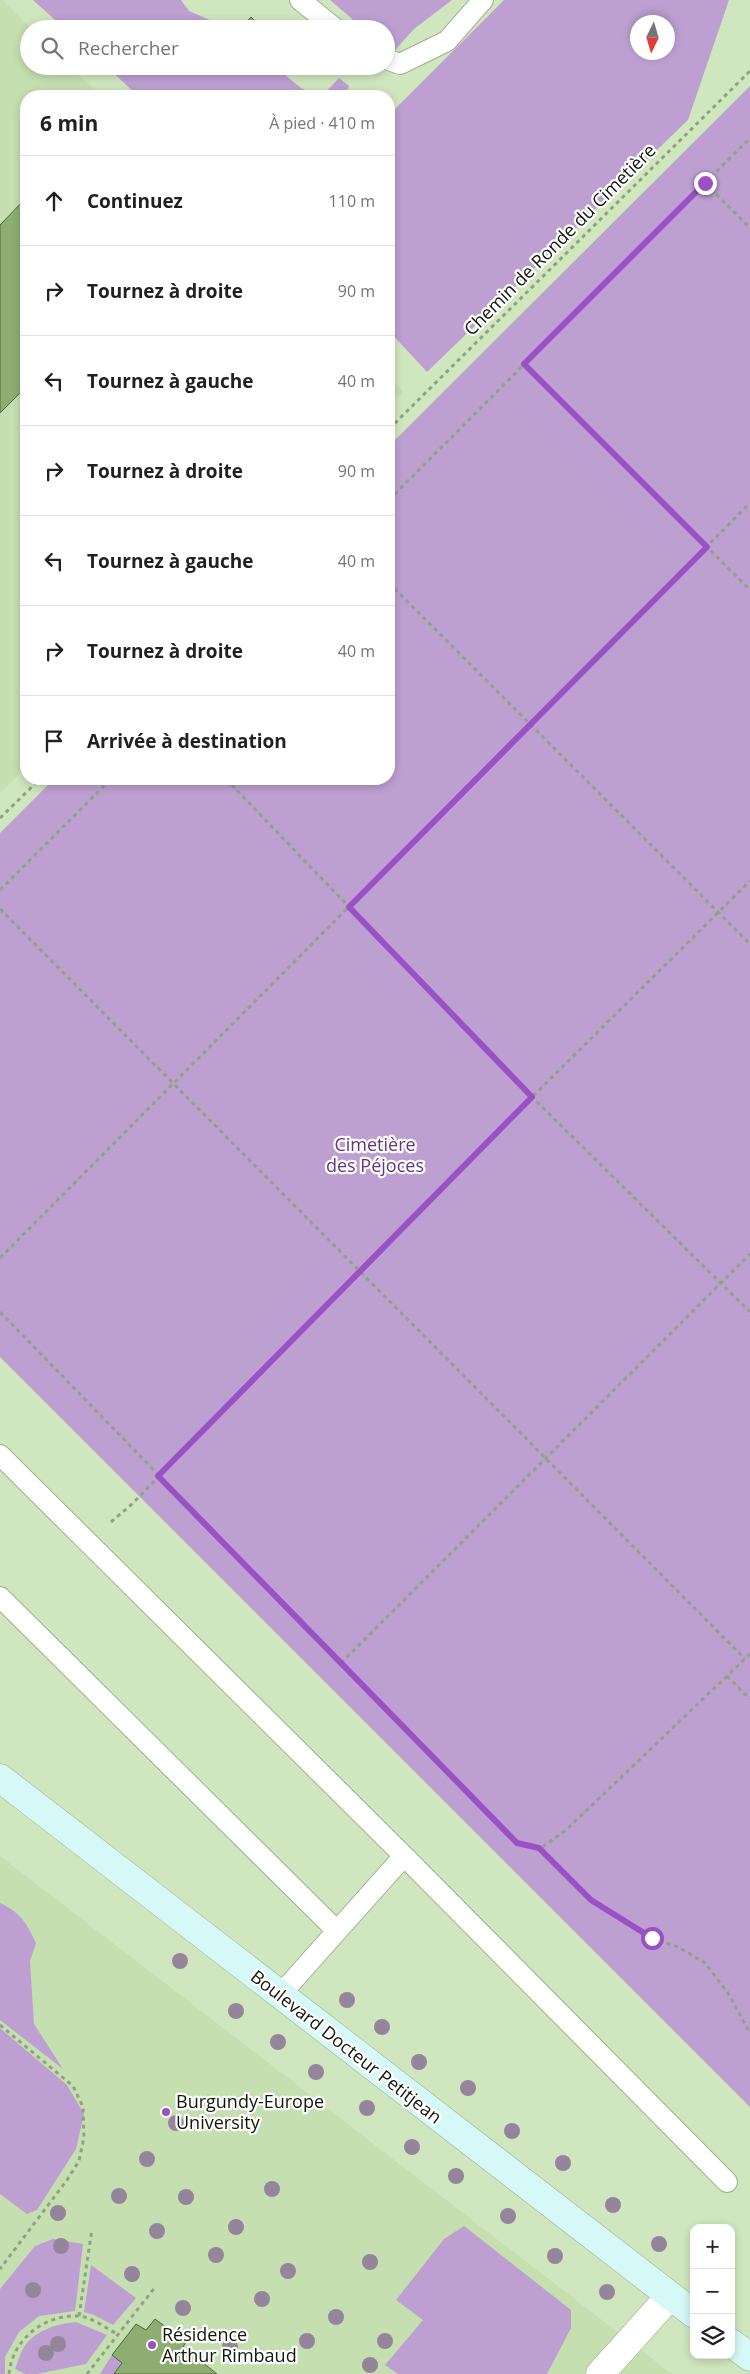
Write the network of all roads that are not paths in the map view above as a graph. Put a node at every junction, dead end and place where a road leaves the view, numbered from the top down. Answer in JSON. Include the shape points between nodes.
{"nodes":[{"id":1,"x":300,"y":0,"type":"edge"},
{"id":2,"x":483,"y":0,"type":"edge"},
{"id":3,"x":325,"y":20,"type":"edge"},
{"id":4,"x":395,"y":62,"type":"edge"},
{"id":5,"x":0,"y":1455,"type":"edge"},
{"id":6,"x":0,"y":1597,"type":"edge"},
{"id":7,"x":0,"y":1778,"type":"edge"},
{"id":8,"x":404,"y":1856,"type":"junction"},
{"id":9,"x":337,"y":1931,"type":"junction"},
{"id":10,"x":280,"y":1995,"type":"junction"},
{"id":11,"x":727,"y":2182,"type":"dead end"},
{"id":12,"x":670,"y":2296,"type":"junction"},
{"id":13,"x":690,"y":2311,"type":"edge"},
{"id":14,"x":735,"y":2345,"type":"edge"},
{"id":15,"x":750,"y":2357,"type":"edge"},
{"id":16,"x":600,"y":2374,"type":"edge"}],
"edges":[{"from":1,"to":3,"type":"lane"},
{"from":2,"to":4,"type":"lane","via":[[447,41],[400,64]]},
{"from":5,"to":8,"type":"lane"},
{"from":6,"to":9,"type":"lane"},
{"from":7,"to":10,"type":"main road","name":"Boulevard Docteur Petitjean"},
{"from":8,"to":9,"type":"lane"},
{"from":8,"to":11,"type":"lane"},
{"from":9,"to":10,"type":"lane"},
{"from":10,"to":12,"type":"main road","name":"Boulevard Docteur Petitjean"},
{"from":12,"to":13,"type":"main road","name":"Boulevard Docteur Petitjean"},
{"from":12,"to":16,"type":"street"},
{"from":14,"to":15,"type":"main road"}]}
